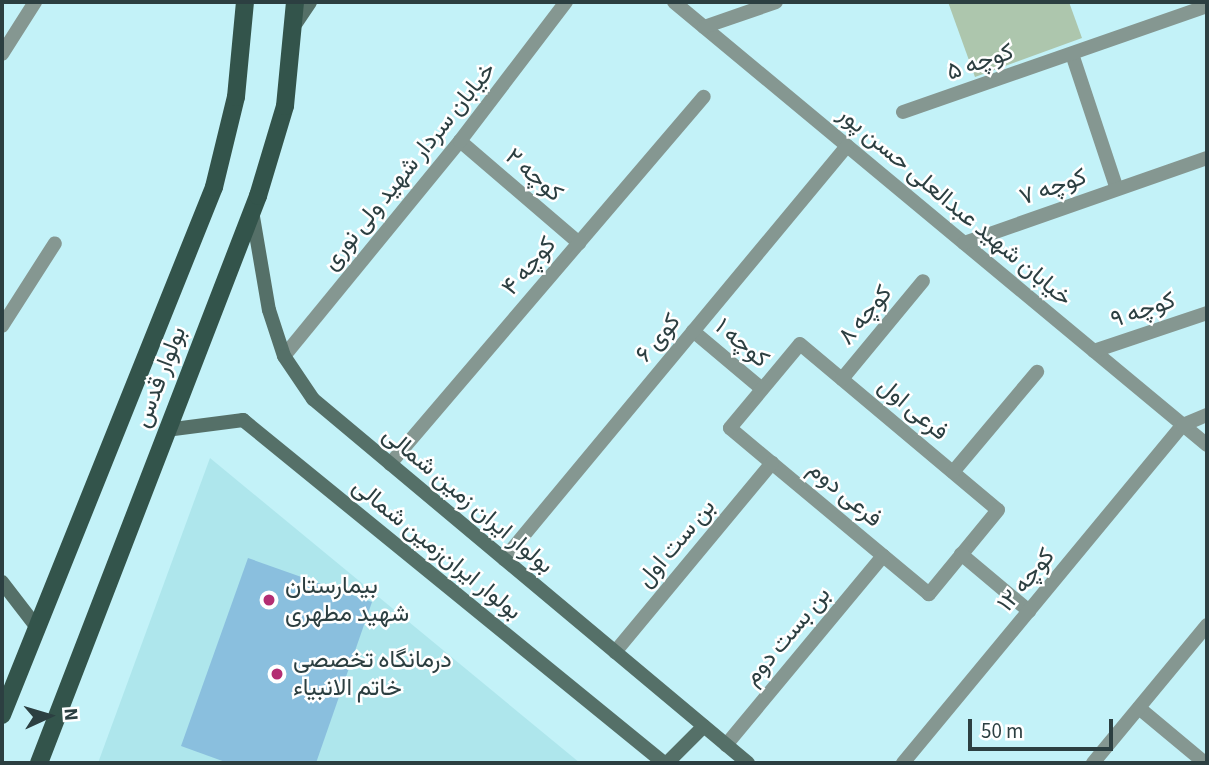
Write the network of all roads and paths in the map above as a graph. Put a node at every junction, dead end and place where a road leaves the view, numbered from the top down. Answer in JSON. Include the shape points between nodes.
{"nodes":[{"id":1,"x":35,"y":2,"type":"edge"},
{"id":2,"x":245,"y":2,"type":"edge"},
{"id":3,"x":295,"y":2,"type":"edge"},
{"id":4,"x":310,"y":2,"type":"edge"},
{"id":5,"x":566,"y":2,"type":"edge"},
{"id":6,"x":674,"y":2,"type":"edge"},
{"id":7,"x":776,"y":2,"type":"edge"},
{"id":8,"x":1207,"y":6,"type":"edge"},
{"id":9,"x":296,"y":23,"type":"junction"},
{"id":10,"x":704,"y":27,"type":"junction"},
{"id":11,"x":2,"y":54,"type":"edge"},
{"id":12,"x":1072,"y":54,"type":"junction"},
{"id":13,"x":704,"y":97,"type":"dead end"},
{"id":14,"x":903,"y":112,"type":"dead end"},
{"id":15,"x":460,"y":141,"type":"junction"},
{"id":16,"x":847,"y":146,"type":"junction"},
{"id":17,"x":1207,"y":158,"type":"edge"},
{"id":18,"x":1117,"y":189,"type":"junction"},
{"id":19,"x":252,"y":211,"type":"junction"},
{"id":20,"x":55,"y":243,"type":"dead end"},
{"id":21,"x":579,"y":243,"type":"junction"},
{"id":22,"x":964,"y":243,"type":"junction"},
{"id":23,"x":923,"y":281,"type":"dead end"},
{"id":24,"x":1207,"y":313,"type":"edge"},
{"id":25,"x":2,"y":326,"type":"edge"},
{"id":26,"x":693,"y":331,"type":"junction"},
{"id":27,"x":1094,"y":351,"type":"junction"},
{"id":28,"x":284,"y":356,"type":"junction"},
{"id":29,"x":1037,"y":372,"type":"dead end"},
{"id":30,"x":842,"y":379,"type":"junction"},
{"id":31,"x":762,"y":390,"type":"junction"},
{"id":32,"x":1207,"y":415,"type":"edge"},
{"id":33,"x":1183,"y":425,"type":"junction"},
{"id":34,"x":166,"y":430,"type":"junction"},
{"id":35,"x":1207,"y":445,"type":"edge"},
{"id":36,"x":772,"y":463,"type":"junction"},
{"id":37,"x":390,"y":464,"type":"junction"},
{"id":38,"x":953,"y":472,"type":"junction"},
{"id":39,"x":961,"y":554,"type":"junction"},
{"id":40,"x":883,"y":556,"type":"junction"},
{"id":41,"x":504,"y":559,"type":"junction"},
{"id":42,"x":2,"y":582,"type":"edge"},
{"id":43,"x":1029,"y":611,"type":"junction"},
{"id":44,"x":35,"y":625,"type":"junction"},
{"id":45,"x":1207,"y":625,"type":"edge"},
{"id":46,"x":615,"y":652,"type":"junction"},
{"id":47,"x":17,"y":670,"type":"junction"},
{"id":48,"x":2,"y":690,"type":"edge"},
{"id":49,"x":1139,"y":708,"type":"junction"},
{"id":50,"x":2,"y":715,"type":"edge"},
{"id":51,"x":704,"y":726,"type":"junction"},
{"id":52,"x":726,"y":745,"type":"junction"},
{"id":53,"x":39,"y":763,"type":"edge"},
{"id":54,"x":665,"y":763,"type":"edge"},
{"id":55,"x":748,"y":763,"type":"edge"},
{"id":56,"x":903,"y":763,"type":"edge"},
{"id":57,"x":1093,"y":763,"type":"edge"},
{"id":58,"x":1205,"y":763,"type":"edge"}],
"edges":[{"from":1,"to":11,"type":"street"},
{"from":2,"to":44,"type":"main road","name":"بولوار قدس","via":[[236,97],[214,187]]},
{"from":3,"to":9,"type":"main road","name":"بولوار قدس"},
{"from":4,"to":9,"type":"street"},
{"from":5,"to":15,"type":"street","name":"خیابان سردار شهید ولی نوری"},
{"from":6,"to":10,"type":"street","name":"خیابان شهید عبدالعلی حسن پور"},
{"from":7,"to":10,"type":"street"},
{"from":8,"to":12,"type":"street","name":"کوچه ۵"},
{"from":9,"to":19,"type":"main road","name":"بولوار قدس","via":[[285,107]]},
{"from":10,"to":16,"type":"street","name":"خیابان شهید عبدالعلی حسن پور"},
{"from":12,"to":14,"type":"street","name":"کوچه ۵"},
{"from":12,"to":18,"type":"street"},
{"from":13,"to":21,"type":"street","name":"کوچه ۴"},
{"from":15,"to":21,"type":"street","name":"کوچه ۲"},
{"from":15,"to":28,"type":"street","name":"خیابان سردار شهید ولی نوری"},
{"from":16,"to":22,"type":"street","name":"خیابان شهید عبدالعلی حسن پور"},
{"from":16,"to":26,"type":"street","name":"کوی ۶"},
{"from":17,"to":18,"type":"street"},
{"from":18,"to":22,"type":"street","name":"کوچه ۷"},
{"from":19,"to":28,"type":"street","name":"بولوار ایران زمین شمالی","via":[[269,310]]},
{"from":19,"to":34,"type":"main road","name":"بولوار قدس"},
{"from":20,"to":25,"type":"street"},
{"from":21,"to":37,"type":"street","name":"کوچه ۴"},
{"from":22,"to":27,"type":"street","name":"خیابان شهید عبدالعلی حسن پور"},
{"from":23,"to":30,"type":"street","name":"کوچه ۸"},
{"from":24,"to":27,"type":"street","name":"کوچه ۹"},
{"from":26,"to":31,"type":"street","name":"کوچه ۱"},
{"from":26,"to":41,"type":"street","name":"کوی ۶"},
{"from":27,"to":33,"type":"street","name":"خیابان شهید عبدالعلی حسن پور"},
{"from":28,"to":37,"type":"street","name":"بولوار ایران زمین شمالی","via":[[313,399]]},
{"from":29,"to":38,"type":"street"},
{"from":30,"to":31,"type":"street","name":"فرعی اول","via":[[800,344]]},
{"from":30,"to":38,"type":"street","name":"فرعی اول"},
{"from":31,"to":36,"type":"street","name":"فرعی دوم","via":[[730,428]]},
{"from":32,"to":33,"type":"street"},
{"from":33,"to":35,"type":"street","name":"خیابان شهید عبدالعلی حسن پور"},
{"from":33,"to":43,"type":"street","name":"کوچه ۱۲"},
{"from":34,"to":53,"type":"main road","name":"بولوار قدس"},
{"from":34,"to":54,"type":"street","name":"بولوار ایران‌زمین شمالی","via":[[243,419]]},
{"from":36,"to":40,"type":"street","name":"فرعی دوم"},
{"from":36,"to":46,"type":"street","name":"بن ست اول"},
{"from":37,"to":41,"type":"street","name":"بولوار ایران زمین شمالی"},
{"from":38,"to":39,"type":"street","name":"فرعی اول","via":[[998,510]]},
{"from":39,"to":40,"type":"street","name":"فرعی دوم","via":[[929,594]]},
{"from":39,"to":43,"type":"street"},
{"from":40,"to":52,"type":"street","name":"بن بست دوم"},
{"from":41,"to":46,"type":"street","name":"بولوار ایران زمین شمالی"},
{"from":42,"to":44,"type":"street"},
{"from":43,"to":56,"type":"street","name":"کوچه ۱۲"},
{"from":44,"to":47,"type":"main road","name":"بولوار قدس"},
{"from":45,"to":49,"type":"street"},
{"from":46,"to":51,"type":"street","name":"بولوار ایران زمین شمالی"},
{"from":47,"to":48,"type":"main road"},
{"from":47,"to":50,"type":"main road","name":"بولوار قدس"},
{"from":49,"to":57,"type":"street"},
{"from":49,"to":58,"type":"street"},
{"from":51,"to":52,"type":"street","name":"بولوار ایران زمین شمالی"},
{"from":51,"to":54,"type":"street"},
{"from":52,"to":55,"type":"street","name":"بولوار ایران زمین شمالی"}]}
